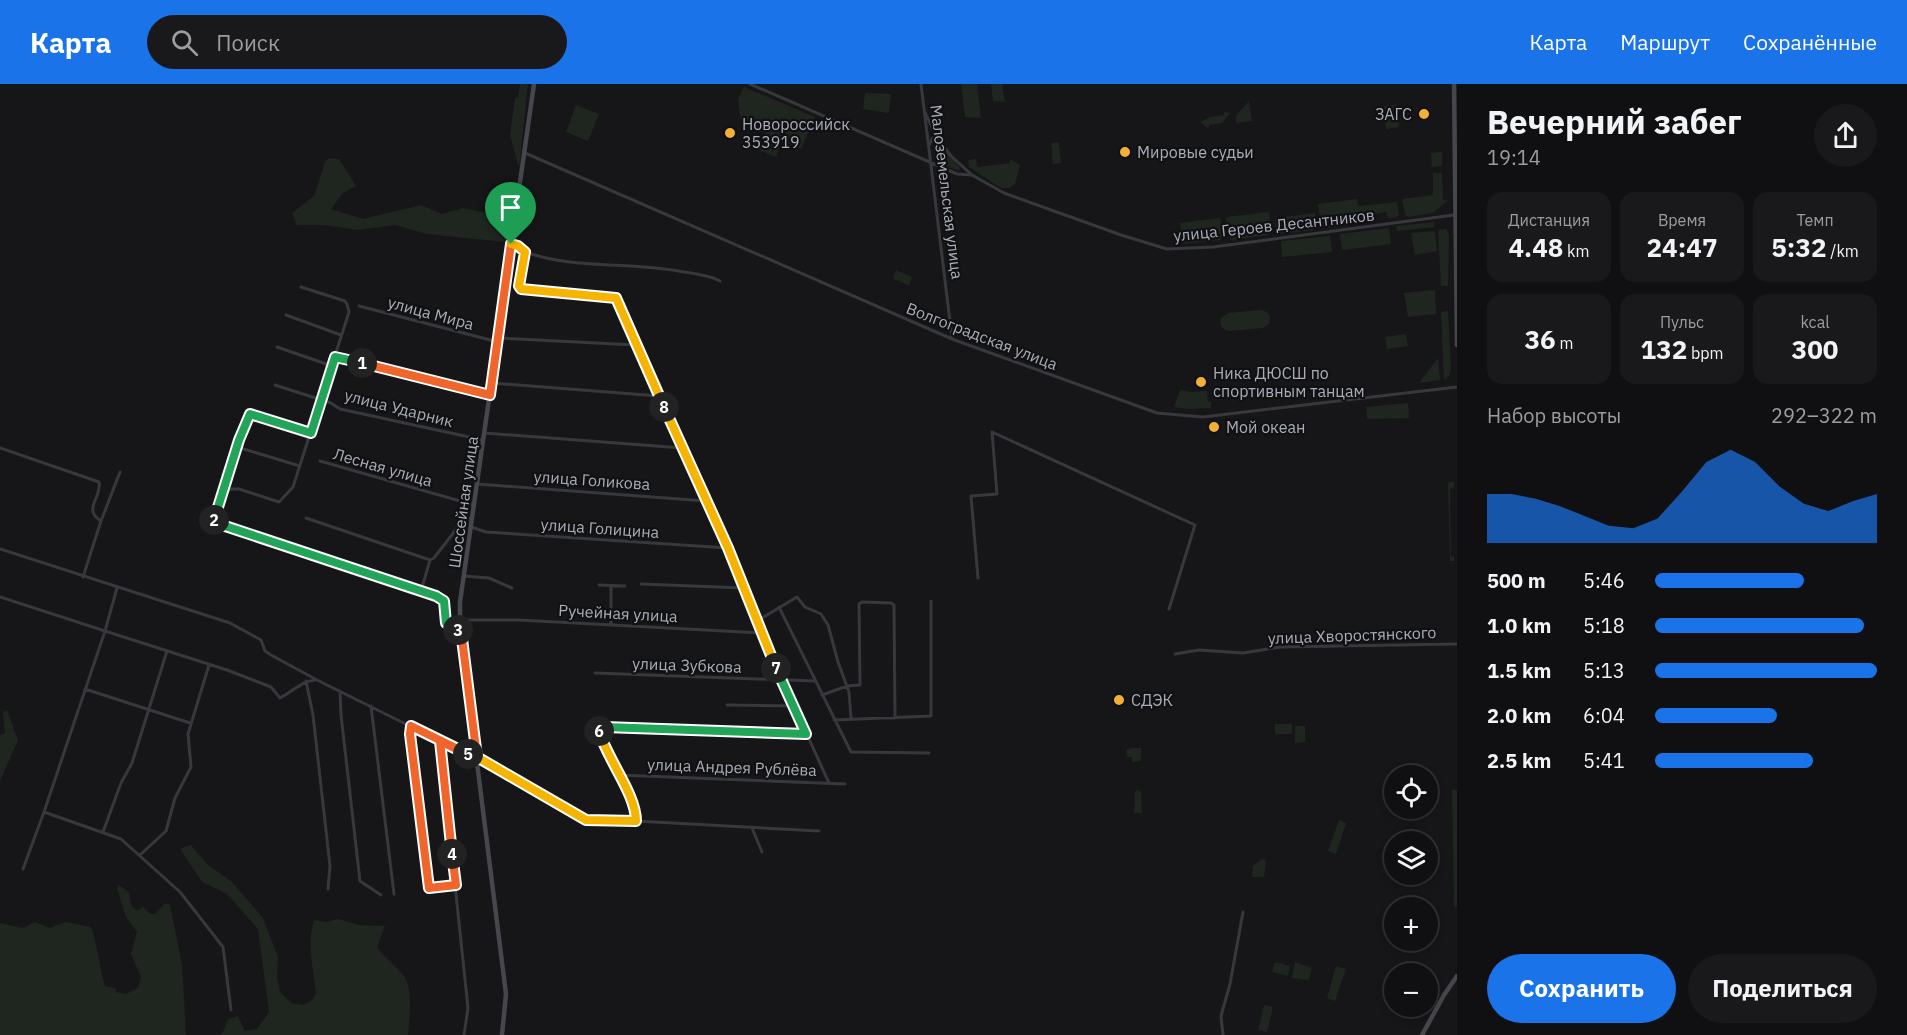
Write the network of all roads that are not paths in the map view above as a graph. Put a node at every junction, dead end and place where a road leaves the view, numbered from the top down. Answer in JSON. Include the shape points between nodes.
{"nodes":[{"id":1,"x":534,"y":84,"type":"edge"},
{"id":2,"x":750,"y":84,"type":"edge"},
{"id":3,"x":921,"y":84,"type":"edge"},
{"id":4,"x":1454,"y":84,"type":"edge"},
{"id":5,"x":925,"y":112,"type":"junction"},
{"id":6,"x":934,"y":134,"type":"junction"},
{"id":7,"x":928,"y":150,"type":"junction"},
{"id":8,"x":525,"y":153,"type":"junction"},
{"id":9,"x":930,"y":162,"type":"junction"},
{"id":10,"x":972,"y":175,"type":"junction"},
{"id":11,"x":1456,"y":215,"type":"edge"},
{"id":12,"x":511,"y":244,"type":"junction"},
{"id":13,"x":525,"y":252,"type":"junction"},
{"id":14,"x":720,"y":281,"type":"dead end"},
{"id":15,"x":301,"y":287,"type":"dead end"},
{"id":16,"x":359,"y":306,"type":"dead end"},
{"id":17,"x":286,"y":315,"type":"dead end"},
{"id":18,"x":341,"y":335,"type":"junction"},
{"id":19,"x":952,"y":339,"type":"junction"},
{"id":20,"x":498,"y":340,"type":"junction"},
{"id":21,"x":635,"y":345,"type":"junction"},
{"id":22,"x":1457,"y":345,"type":"edge"},
{"id":23,"x":277,"y":347,"type":"dead end"},
{"id":24,"x":335,"y":357,"type":"junction"},
{"id":25,"x":332,"y":366,"type":"junction"},
{"id":26,"x":492,"y":383,"type":"junction"},
{"id":27,"x":275,"y":385,"type":"dead end"},
{"id":28,"x":1457,"y":387,"type":"edge"},
{"id":29,"x":490,"y":395,"type":"junction"},
{"id":30,"x":659,"y":396,"type":"junction"},
{"id":31,"x":322,"y":400,"type":"junction"},
{"id":32,"x":311,"y":433,"type":"junction"},
{"id":33,"x":484,"y":434,"type":"junction"},
{"id":34,"x":483,"y":440,"type":"junction"},
{"id":35,"x":237,"y":447,"type":"junction"},
{"id":36,"x":0,"y":448,"type":"edge"},
{"id":37,"x":682,"y":448,"type":"junction"},
{"id":38,"x":320,"y":461,"type":"dead end"},
{"id":39,"x":300,"y":466,"type":"junction"},
{"id":40,"x":120,"y":472,"type":"dead end"},
{"id":41,"x":477,"y":484,"type":"junction"},
{"id":42,"x":223,"y":496,"type":"junction"},
{"id":43,"x":706,"y":501,"type":"junction"},
{"id":44,"x":474,"y":505,"type":"junction"},
{"id":45,"x":472,"y":517,"type":"junction"},
{"id":46,"x":306,"y":519,"type":"dead end"},
{"id":47,"x":101,"y":521,"type":"junction"},
{"id":48,"x":471,"y":527,"type":"junction"},
{"id":49,"x":728,"y":548,"type":"junction"},
{"id":50,"x":0,"y":549,"type":"edge"},
{"id":51,"x":430,"y":560,"type":"junction"},
{"id":52,"x":464,"y":576,"type":"junction"},
{"id":53,"x":83,"y":577,"type":"junction"},
{"id":54,"x":978,"y":578,"type":"dead end"},
{"id":55,"x":641,"y":584,"type":"dead end"},
{"id":56,"x":599,"y":585,"type":"dead end"},
{"id":57,"x":611,"y":586,"type":"junction"},
{"id":58,"x":625,"y":586,"type":"dead end"},
{"id":59,"x":117,"y":588,"type":"junction"},
{"id":60,"x":512,"y":588,"type":"dead end"},
{"id":61,"x":744,"y":588,"type":"junction"},
{"id":62,"x":421,"y":591,"type":"junction"},
{"id":63,"x":0,"y":597,"type":"edge"},
{"id":64,"x":932,"y":601,"type":"dead end"},
{"id":65,"x":779,"y":607,"type":"junction"},
{"id":66,"x":1169,"y":609,"type":"dead end"},
{"id":67,"x":460,"y":620,"type":"junction"},
{"id":68,"x":757,"y":621,"type":"junction"},
{"id":69,"x":612,"y":625,"type":"junction"},
{"id":70,"x":105,"y":631,"type":"junction"},
{"id":71,"x":461,"y":631,"type":"junction"},
{"id":72,"x":761,"y":633,"type":"junction"},
{"id":73,"x":1457,"y":644,"type":"edge"},
{"id":74,"x":167,"y":651,"type":"junction"},
{"id":75,"x":1175,"y":654,"type":"dead end"},
{"id":76,"x":209,"y":664,"type":"junction"},
{"id":77,"x":595,"y":673,"type":"dead end"},
{"id":78,"x":317,"y":680,"type":"junction"},
{"id":79,"x":306,"y":681,"type":"junction"},
{"id":80,"x":782,"y":681,"type":"junction"},
{"id":81,"x":815,"y":681,"type":"junction"},
{"id":82,"x":847,"y":686,"type":"junction"},
{"id":83,"x":85,"y":689,"type":"junction"},
{"id":84,"x":340,"y":691,"type":"junction"},
{"id":85,"x":822,"y":695,"type":"junction"},
{"id":86,"x":728,"y":705,"type":"dead end"},
{"id":87,"x":370,"y":706,"type":"junction"},
{"id":88,"x":794,"y":706,"type":"junction"},
{"id":89,"x":149,"y":710,"type":"junction"},
{"id":90,"x":852,"y":718,"type":"junction"},
{"id":91,"x":895,"y":718,"type":"junction"},
{"id":92,"x":834,"y":720,"type":"junction"},
{"id":93,"x":190,"y":723,"type":"junction"},
{"id":94,"x":411,"y":726,"type":"junction"},
{"id":95,"x":806,"y":734,"type":"junction"},
{"id":96,"x":440,"y":741,"type":"junction"},
{"id":97,"x":929,"y":753,"type":"dead end"},
{"id":98,"x":477,"y":757,"type":"junction"},
{"id":99,"x":619,"y":775,"type":"junction"},
{"id":100,"x":829,"y":783,"type":"junction"},
{"id":101,"x":845,"y":784,"type":"dead end"},
{"id":102,"x":44,"y":812,"type":"junction"},
{"id":103,"x":636,"y":821,"type":"junction"},
{"id":104,"x":752,"y":828,"type":"junction"},
{"id":105,"x":819,"y":831,"type":"dead end"},
{"id":106,"x":103,"y":832,"type":"junction"},
{"id":107,"x":762,"y":852,"type":"dead end"},
{"id":108,"x":140,"y":855,"type":"junction"},
{"id":109,"x":23,"y":870,"type":"dead end"},
{"id":110,"x":456,"y":885,"type":"junction"},
{"id":111,"x":328,"y":889,"type":"dead end"},
{"id":112,"x":394,"y":894,"type":"dead end"},
{"id":113,"x":381,"y":895,"type":"dead end"},
{"id":114,"x":1243,"y":912,"type":"dead end"},
{"id":115,"x":1457,"y":976,"type":"edge"},
{"id":116,"x":231,"y":1010,"type":"dead end"},
{"id":117,"x":464,"y":1035,"type":"edge"},
{"id":118,"x":502,"y":1035,"type":"edge"},
{"id":119,"x":1223,"y":1035,"type":"edge"},
{"id":120,"x":1422,"y":1035,"type":"edge"}],
"edges":[{"from":1,"to":8,"type":"street","name":"Шоссейная улица"},
{"from":2,"to":9,"type":"street","name":"улица Героев Десантников"},
{"from":3,"to":5,"type":"street","name":"Малоземельская улица"},
{"from":4,"to":11,"type":"street"},
{"from":5,"to":6,"type":"street"},
{"from":5,"to":7,"type":"street","name":"Малоземельская улица"},
{"from":6,"to":7,"type":"street"},
{"from":6,"to":10,"type":"street"},
{"from":7,"to":9,"type":"street","name":"Малоземельская улица"},
{"from":8,"to":12,"type":"street","name":"Шоссейная улица"},
{"from":8,"to":19,"type":"street","name":"Волгоградская улица"},
{"from":9,"to":10,"type":"street","name":"улица Героев Десантников","via":[[957,174]]},
{"from":9,"to":19,"type":"street","name":"Малоземельская улица"},
{"from":10,"to":11,"type":"street","name":"улица Героев Десантников","via":[[1013,197],[1167,249],[1213,247]]},
{"from":11,"to":22,"type":"street"},
{"from":12,"to":13,"type":"street"},
{"from":12,"to":20,"type":"street","name":"Шоссейная улица"},
{"from":13,"to":14,"type":"street","via":[[560,261],[660,267]]},
{"from":13,"to":21,"type":"street","via":[[519,288],[614,297]]},
{"from":15,"to":18,"type":"street","via":[[347,304],[349,312]]},
{"from":16,"to":20,"type":"street","name":"улица Мира"},
{"from":17,"to":18,"type":"street"},
{"from":18,"to":24,"type":"street"},
{"from":19,"to":28,"type":"street","name":"Волгоградская улица","via":[[1100,394],[1172,416],[1203,417]]},
{"from":20,"to":21,"type":"street","name":"улица Мира"},
{"from":20,"to":26,"type":"street","name":"Шоссейная улица"},
{"from":21,"to":30,"type":"street"},
{"from":23,"to":25,"type":"street"},
{"from":24,"to":25,"type":"street"},
{"from":24,"to":29,"type":"street"},
{"from":25,"to":31,"type":"street"},
{"from":26,"to":29,"type":"street","name":"Шоссейная улица"},
{"from":26,"to":30,"type":"street"},
{"from":27,"to":31,"type":"street","name":"улица Ударник"},
{"from":29,"to":33,"type":"street","name":"Шоссейная улица"},
{"from":30,"to":37,"type":"street"},
{"from":31,"to":32,"type":"street"},
{"from":31,"to":34,"type":"street","name":"улица Ударник","via":[[340,409]]},
{"from":32,"to":35,"type":"street","via":[[250,414]]},
{"from":32,"to":39,"type":"street"},
{"from":33,"to":34,"type":"street","name":"Шоссейная улица"},
{"from":33,"to":37,"type":"street"},
{"from":34,"to":41,"type":"street","name":"Шоссейная улица"},
{"from":35,"to":39,"type":"street"},
{"from":35,"to":42,"type":"street"},
{"from":36,"to":47,"type":"street","via":[[99,482],[92,510]]},
{"from":37,"to":43,"type":"street"},
{"from":38,"to":44,"type":"street","name":"Лесная улица"},
{"from":39,"to":42,"type":"street","via":[[293,487],[279,502],[239,489],[230,489]]},
{"from":40,"to":47,"type":"street"},
{"from":41,"to":43,"type":"street","name":"улица Голикова"},
{"from":41,"to":44,"type":"street","name":"Шоссейная улица"},
{"from":42,"to":62,"type":"street","via":[[213,522]]},
{"from":43,"to":49,"type":"street"},
{"from":44,"to":45,"type":"street","name":"Шоссейная улица"},
{"from":45,"to":48,"type":"street","name":"Шоссейная улица"},
{"from":45,"to":51,"type":"street","via":[[461,523]]},
{"from":46,"to":51,"type":"street"},
{"from":47,"to":53,"type":"street"},
{"from":48,"to":49,"type":"street","name":"улица Голицина","via":[[486,532]]},
{"from":48,"to":52,"type":"street","name":"Шоссейная улица"},
{"from":49,"to":61,"type":"street"},
{"from":50,"to":53,"type":"street"},
{"from":51,"to":62,"type":"street"},
{"from":52,"to":60,"type":"street","via":[[489,578]]},
{"from":52,"to":67,"type":"street","name":"Шоссейная улица"},
{"from":53,"to":59,"type":"street"},
{"from":54,"to":66,"type":"street","via":[[971,496],[997,494],[992,432],[1195,525]]},
{"from":55,"to":61,"type":"street"},
{"from":56,"to":57,"type":"street"},
{"from":57,"to":58,"type":"street"},
{"from":57,"to":69,"type":"street"},
{"from":59,"to":70,"type":"street"},
{"from":59,"to":78,"type":"street","via":[[230,623],[261,640],[271,655]]},
{"from":61,"to":68,"type":"street"},
{"from":62,"to":71,"type":"street","via":[[444,601],[446,623]]},
{"from":63,"to":70,"type":"street"},
{"from":64,"to":91,"type":"street","via":[[932,716]]},
{"from":65,"to":68,"type":"street"},
{"from":65,"to":81,"type":"street"},
{"from":65,"to":82,"type":"street","via":[[797,597],[805,607],[821,614]]},
{"from":67,"to":69,"type":"street","name":"Ручейная улица"},
{"from":67,"to":71,"type":"street","name":"Шоссейная улица"},
{"from":68,"to":72,"type":"street"},
{"from":69,"to":72,"type":"street","name":"Ручейная улица"},
{"from":70,"to":74,"type":"street"},
{"from":70,"to":83,"type":"street"},
{"from":71,"to":98,"type":"street","name":"Шоссейная улица"},
{"from":72,"to":80,"type":"street"},
{"from":73,"to":75,"type":"street","name":"улица Хворостянского","via":[[1280,647],[1243,653],[1213,650]]},
{"from":74,"to":76,"type":"street"},
{"from":74,"to":89,"type":"street"},
{"from":76,"to":79,"type":"street","via":[[271,687],[280,698]]},
{"from":76,"to":93,"type":"street"},
{"from":77,"to":80,"type":"street","name":"улица Зубкова"},
{"from":78,"to":79,"type":"street"},
{"from":78,"to":84,"type":"street"},
{"from":79,"to":111,"type":"street","via":[[330,866]]},
{"from":80,"to":81,"type":"street","name":"улица Зубкова"},
{"from":80,"to":88,"type":"street"},
{"from":81,"to":85,"type":"street"},
{"from":82,"to":85,"type":"street"},
{"from":82,"to":90,"type":"street"},
{"from":82,"to":91,"type":"street","via":[[860,684],[859,604],[893,604]]},
{"from":83,"to":89,"type":"street"},
{"from":83,"to":102,"type":"street"},
{"from":84,"to":87,"type":"street"},
{"from":84,"to":113,"type":"street","via":[[360,880]]},
{"from":85,"to":92,"type":"street"},
{"from":86,"to":88,"type":"street"},
{"from":87,"to":94,"type":"street"},
{"from":87,"to":112,"type":"street"},
{"from":88,"to":95,"type":"street"},
{"from":89,"to":93,"type":"street"},
{"from":89,"to":106,"type":"street"},
{"from":90,"to":91,"type":"street"},
{"from":90,"to":92,"type":"street"},
{"from":92,"to":97,"type":"street","via":[[851,752]]},
{"from":93,"to":108,"type":"street","via":[[187,743],[191,767],[166,831]]},
{"from":94,"to":96,"type":"street"},
{"from":94,"to":110,"type":"street","via":[[429,888]]},
{"from":95,"to":99,"type":"street","via":[[604,727],[599,729],[604,747]]},
{"from":95,"to":100,"type":"street"},
{"from":96,"to":98,"type":"street"},
{"from":96,"to":110,"type":"street"},
{"from":98,"to":103,"type":"street","via":[[586,820]]},
{"from":98,"to":118,"type":"street","name":"Шоссейная улица","via":[[506,994]]},
{"from":99,"to":100,"type":"street","name":"улица Андрея Рублёва"},
{"from":99,"to":103,"type":"street","via":[[635,809]]},
{"from":100,"to":101,"type":"street","name":"улица Андрея Рублёва"},
{"from":102,"to":106,"type":"street"},
{"from":102,"to":109,"type":"street"},
{"from":103,"to":104,"type":"street"},
{"from":104,"to":105,"type":"street"},
{"from":104,"to":107,"type":"street"},
{"from":106,"to":108,"type":"street","via":[[120,839]]},
{"from":108,"to":116,"type":"street","via":[[186,899],[223,947]]},
{"from":110,"to":117,"type":"street","via":[[468,1008]]},
{"from":114,"to":119,"type":"street","via":[[1221,1016]]},
{"from":115,"to":120,"type":"street"}]}
